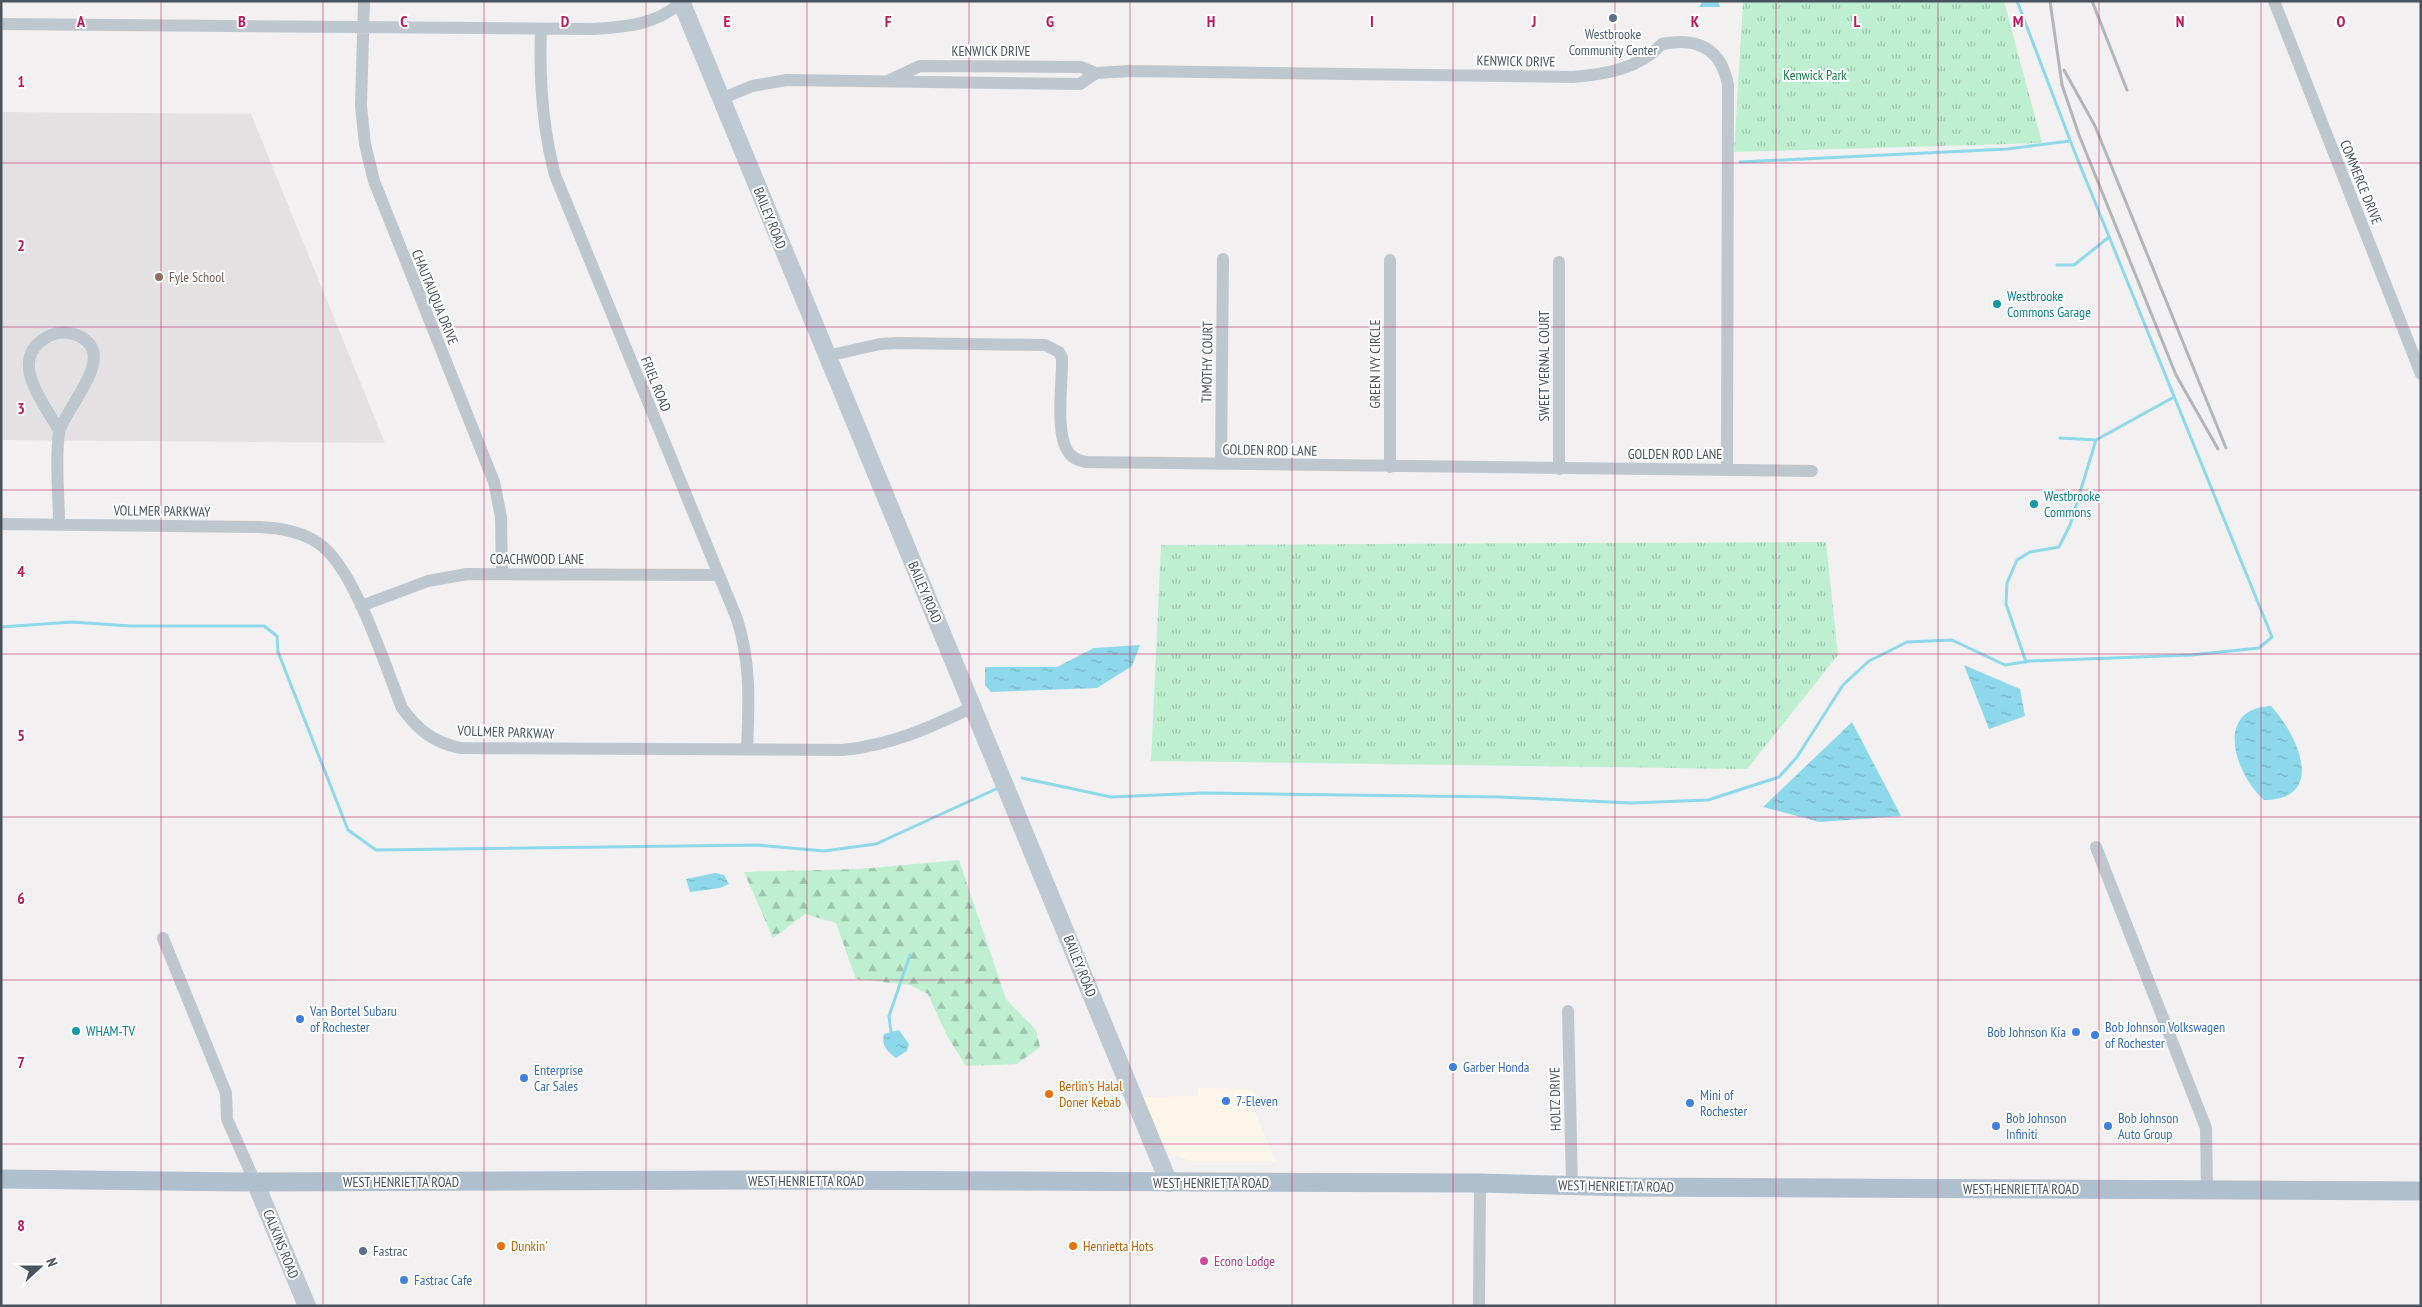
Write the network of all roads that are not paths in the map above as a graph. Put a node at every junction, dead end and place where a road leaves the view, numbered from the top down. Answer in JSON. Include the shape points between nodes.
{"nodes":[{"id":1,"x":364,"y":1,"type":"edge"},
{"id":2,"x":2274,"y":1,"type":"edge"},
{"id":3,"x":681,"y":2,"type":"edge"},
{"id":4,"x":1,"y":24,"type":"edge"},
{"id":5,"x":363,"y":28,"type":"junction"},
{"id":6,"x":541,"y":29,"type":"junction"},
{"id":7,"x":722,"y":99,"type":"junction"},
{"id":8,"x":1223,"y":259,"type":"dead end"},
{"id":9,"x":1390,"y":260,"type":"dead end"},
{"id":10,"x":1559,"y":262,"type":"dead end"},
{"id":11,"x":827,"y":356,"type":"junction"},
{"id":12,"x":2421,"y":374,"type":"edge"},
{"id":13,"x":59,"y":431,"type":"junction"},
{"id":14,"x":1221,"y":464,"type":"junction"},
{"id":15,"x":1390,"y":467,"type":"junction"},
{"id":16,"x":1559,"y":469,"type":"junction"},
{"id":17,"x":1727,"y":470,"type":"junction"},
{"id":18,"x":1812,"y":471,"type":"dead end"},
{"id":19,"x":1,"y":524,"type":"edge"},
{"id":20,"x":59,"y":524,"type":"junction"},
{"id":21,"x":502,"y":573,"type":"junction"},
{"id":22,"x":719,"y":575,"type":"junction"},
{"id":23,"x":361,"y":606,"type":"junction"},
{"id":24,"x":973,"y":707,"type":"junction"},
{"id":25,"x":747,"y":749,"type":"junction"},
{"id":26,"x":2096,"y":847,"type":"dead end"},
{"id":27,"x":162,"y":938,"type":"dead end"},
{"id":28,"x":1568,"y":1011,"type":"dead end"},
{"id":29,"x":1,"y":1179,"type":"edge"},
{"id":30,"x":255,"y":1182,"type":"junction"},
{"id":31,"x":1169,"y":1183,"type":"junction"},
{"id":32,"x":1480,"y":1183,"type":"junction"},
{"id":33,"x":1572,"y":1186,"type":"junction"},
{"id":34,"x":2207,"y":1190,"type":"junction"},
{"id":35,"x":2421,"y":1191,"type":"edge"},
{"id":36,"x":306,"y":1306,"type":"edge"},
{"id":37,"x":1479,"y":1306,"type":"edge"}],
"edges":[{"from":1,"to":5,"type":"street","name":"CHAUTAUQUA DRIVE"},
{"from":2,"to":12,"type":"street","name":"COMMERCE DRIVE"},
{"from":3,"to":6,"type":"street","via":[[670,13],[636,25]]},
{"from":3,"to":7,"type":"street","name":"BAILEY ROAD"},
{"from":4,"to":5,"type":"street"},
{"from":5,"to":6,"type":"street"},
{"from":5,"to":21,"type":"street","name":"CHAUTAUQUA DRIVE","via":[[361,106],[369,161],[390,226],[494,482],[501,517]]},
{"from":6,"to":22,"type":"street","name":"FRIEL ROAD","via":[[543,128],[555,175]]},
{"from":7,"to":11,"type":"street","name":"BAILEY ROAD"},
{"from":7,"to":17,"type":"street","name":"KENWICK DRIVE","via":[[770,82],[1080,84],[1096,73],[1131,71],[1573,77],[1595,75],[1635,64],[1649,57],[1662,44],[1683,42],[1706,48],[1722,62],[1728,85]]},
{"from":8,"to":14,"type":"street","name":"TIMOTHY COURT"},
{"from":9,"to":15,"type":"street","name":"GREEN IVY CIRCLE"},
{"from":10,"to":16,"type":"street","name":"SWEET VERNAL COURT"},
{"from":11,"to":14,"type":"street","name":"GOLDEN ROD LANE","via":[[897,343],[1045,345],[1059,352],[1062,358],[1062,436],[1072,456],[1095,463]]},
{"from":11,"to":24,"type":"street","name":"BAILEY ROAD"},
{"from":13,"to":13,"type":"street","via":[[92,369],[93,351],[82,338],[68,331],[52,334],[37,342],[27,368]]},
{"from":13,"to":20,"type":"street"},
{"from":14,"to":15,"type":"street","name":"GOLDEN ROD LANE"},
{"from":15,"to":16,"type":"street","name":"GOLDEN ROD LANE"},
{"from":16,"to":17,"type":"street","name":"GOLDEN ROD LANE"},
{"from":17,"to":18,"type":"street","name":"GOLDEN ROD LANE"},
{"from":19,"to":20,"type":"street","name":"VOLLMER PARKWAY"},
{"from":20,"to":23,"type":"street","name":"VOLLMER PARKWAY","via":[[260,527],[291,531],[319,543],[331,553]]},
{"from":21,"to":22,"type":"street","name":"COACHWOOD LANE"},
{"from":21,"to":23,"type":"street","name":"COACHWOOD LANE","via":[[467,574],[428,581]]},
{"from":22,"to":25,"type":"street","name":"FRIEL ROAD","via":[[737,619],[746,657]]},
{"from":23,"to":25,"type":"street","name":"VOLLMER PARKWAY","via":[[402,708],[421,731],[444,744],[478,748]]},
{"from":24,"to":25,"type":"street","name":"VOLLMER PARKWAY","via":[[917,733],[868,748]]},
{"from":24,"to":31,"type":"street","name":"BAILEY ROAD"},
{"from":26,"to":34,"type":"street","via":[[2206,1128]]},
{"from":27,"to":30,"type":"street","via":[[226,1093],[227,1119]]},
{"from":28,"to":33,"type":"street","name":"HOLTZ DRIVE"},
{"from":29,"to":30,"type":"main road","name":"WEST HENRIETTA ROAD"},
{"from":30,"to":31,"type":"main road","name":"WEST HENRIETTA ROAD","via":[[752,1180]]},
{"from":30,"to":36,"type":"street","name":"CALKINS ROAD"},
{"from":31,"to":32,"type":"main road","name":"WEST HENRIETTA ROAD"},
{"from":32,"to":33,"type":"main road","name":"WEST HENRIETTA ROAD"},
{"from":32,"to":37,"type":"street"},
{"from":33,"to":34,"type":"main road","name":"WEST HENRIETTA ROAD"},
{"from":34,"to":35,"type":"main road","name":"WEST HENRIETTA ROAD"}]}
